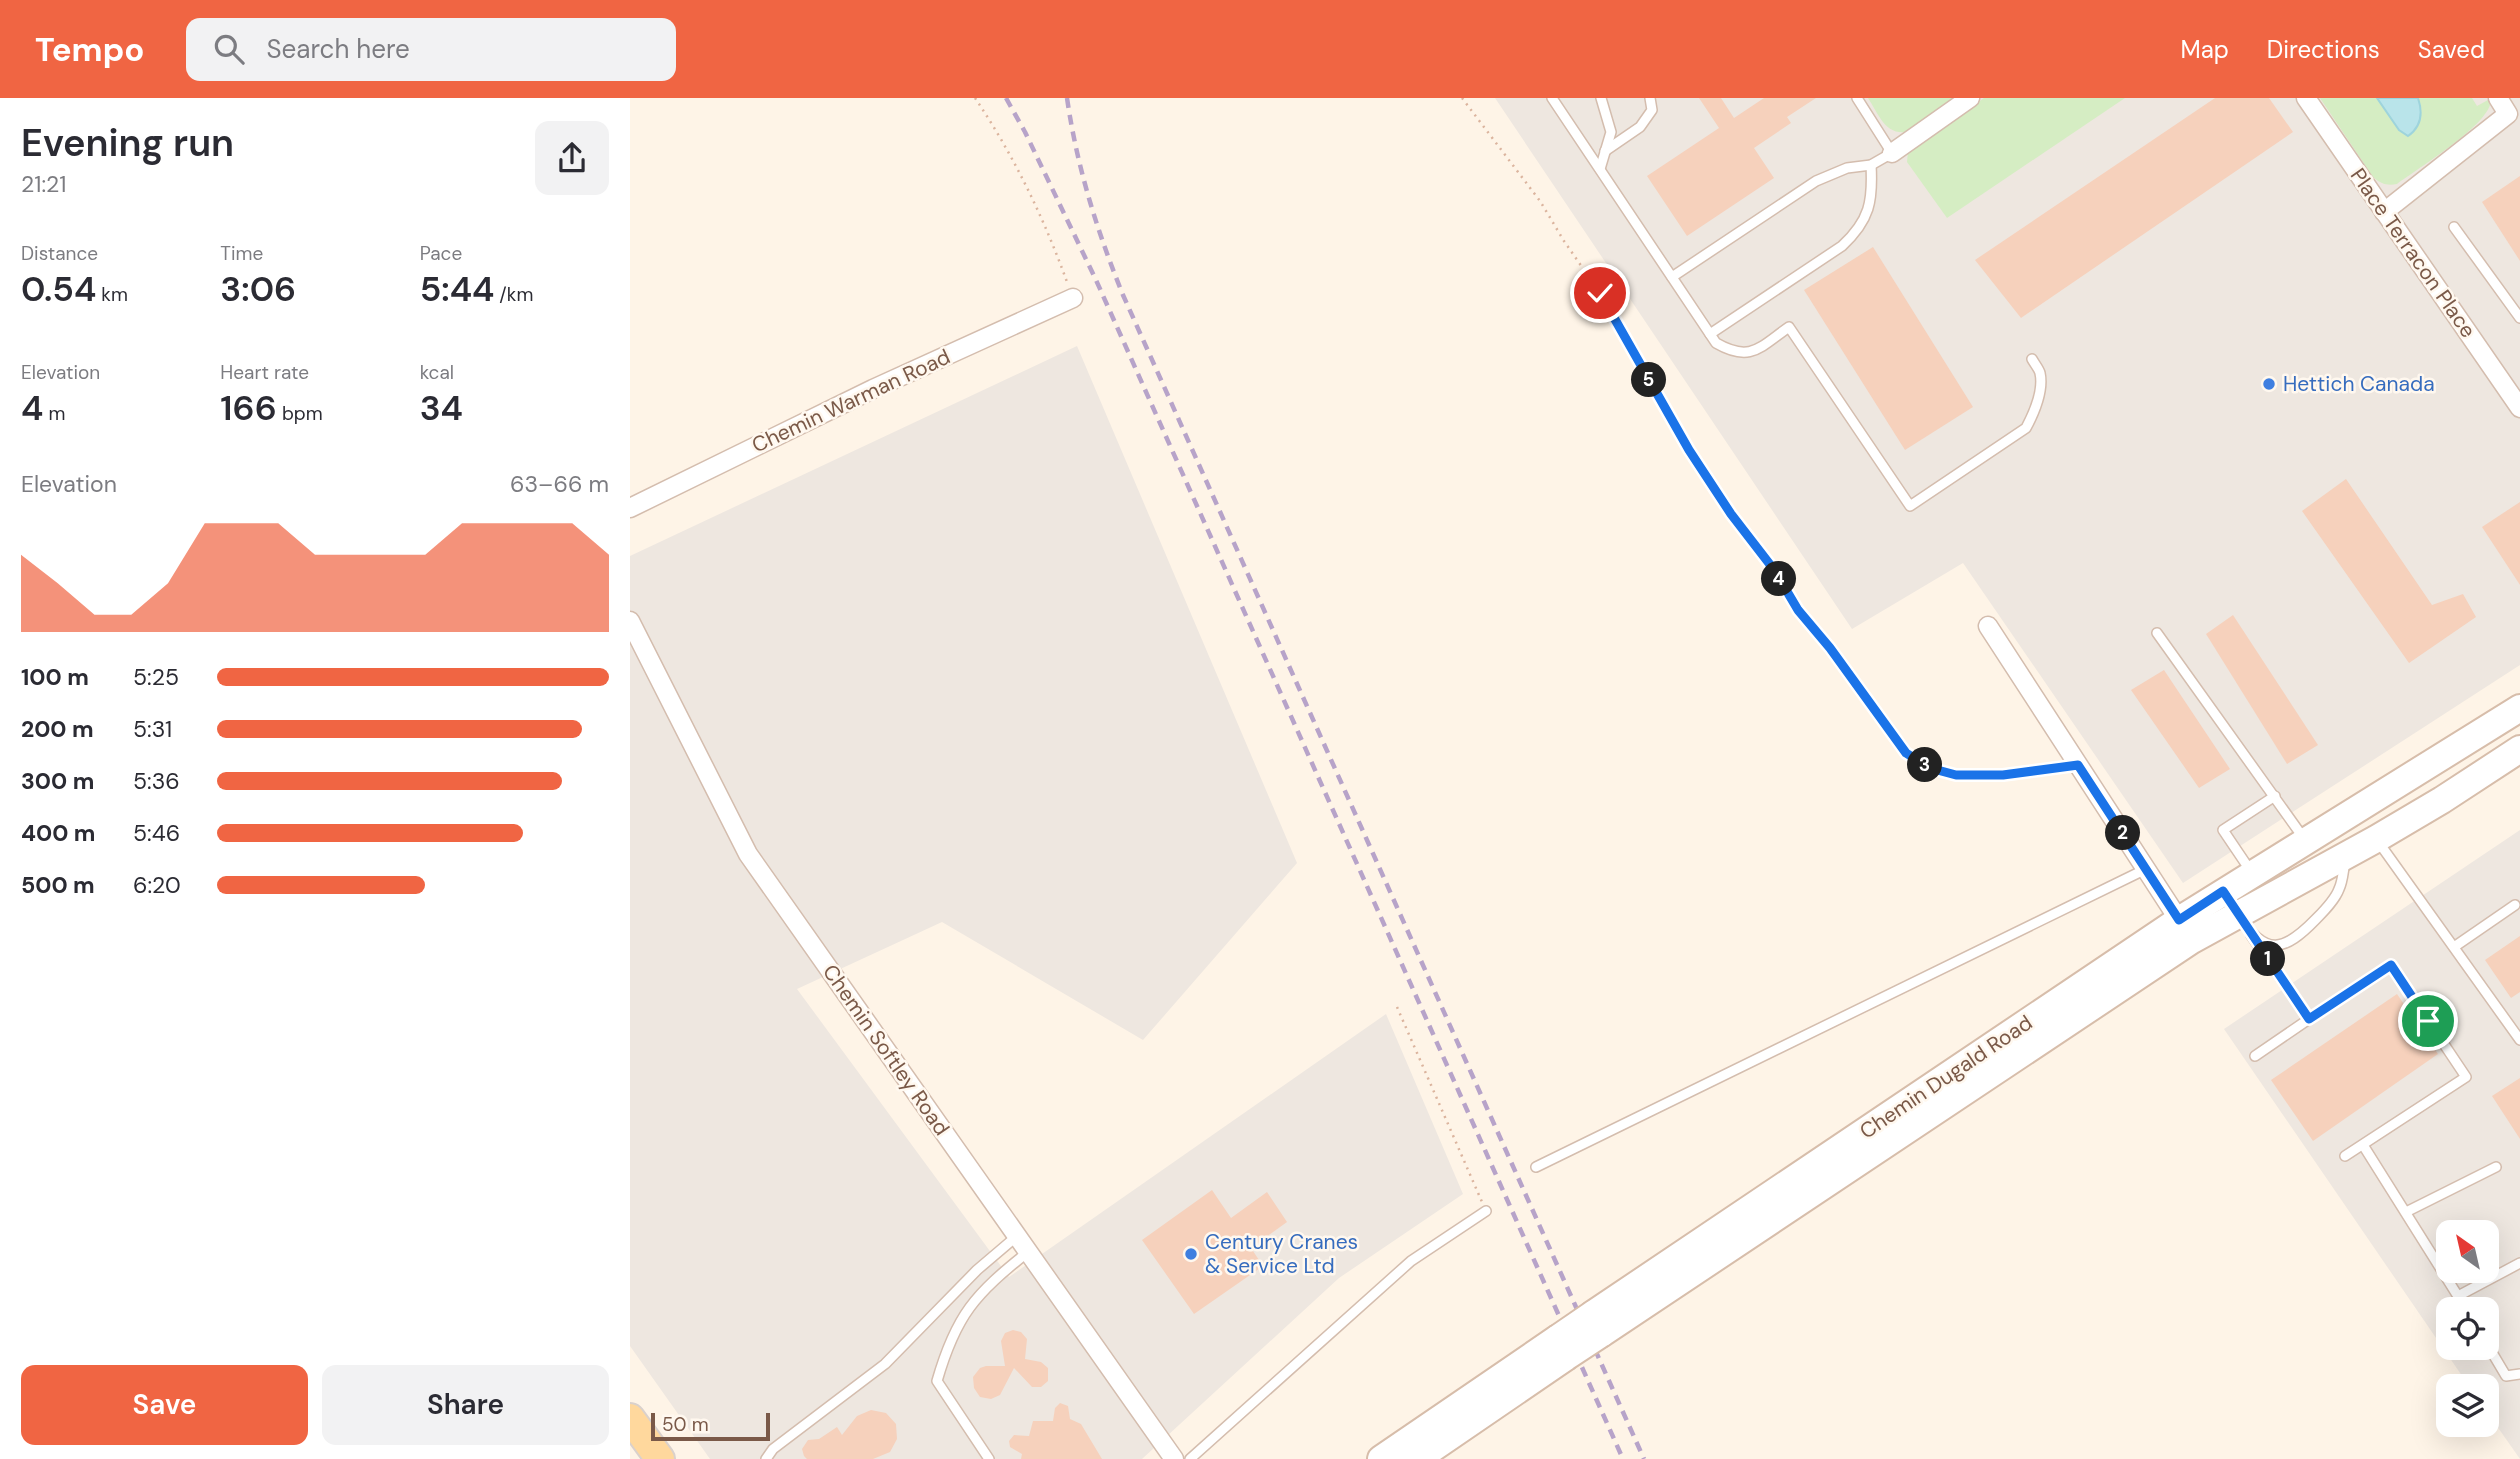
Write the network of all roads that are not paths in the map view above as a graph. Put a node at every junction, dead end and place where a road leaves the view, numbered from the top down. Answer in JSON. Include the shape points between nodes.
{"nodes":[{"id":1,"x":1552,"y":98,"type":"edge"},
{"id":2,"x":1601,"y":98,"type":"edge"},
{"id":3,"x":1650,"y":98,"type":"edge"},
{"id":4,"x":1857,"y":98,"type":"edge"},
{"id":5,"x":1970,"y":98,"type":"edge"},
{"id":6,"x":2306,"y":98,"type":"edge"},
{"id":7,"x":2498,"y":98,"type":"edge"},
{"id":8,"x":2514,"y":109,"type":"edge"},
{"id":9,"x":1605,"y":151,"type":"junction"},
{"id":10,"x":1892,"y":153,"type":"junction"},
{"id":11,"x":1871,"y":165,"type":"junction"},
{"id":12,"x":1600,"y":169,"type":"junction"},
{"id":13,"x":2384,"y":212,"type":"junction"},
{"id":14,"x":2454,"y":226,"type":"dead end"},
{"id":15,"x":1672,"y":277,"type":"junction"},
{"id":16,"x":1073,"y":298,"type":"road end"},
{"id":17,"x":2520,"y":318,"type":"edge"},
{"id":18,"x":1710,"y":334,"type":"junction"},
{"id":19,"x":2032,"y":359,"type":"dead end"},
{"id":20,"x":2520,"y":408,"type":"edge"},
{"id":21,"x":630,"y":508,"type":"edge"},
{"id":22,"x":630,"y":621,"type":"edge"},
{"id":23,"x":1988,"y":626,"type":"dead end"},
{"id":24,"x":2157,"y":634,"type":"dead end"},
{"id":25,"x":2520,"y":708,"type":"edge"},
{"id":26,"x":2520,"y":749,"type":"edge"},
{"id":27,"x":2275,"y":796,"type":"junction"},
{"id":28,"x":2375,"y":839,"type":"junction"},
{"id":29,"x":2306,"y":841,"type":"junction"},
{"id":30,"x":2347,"y":855,"type":"junction"},
{"id":31,"x":2146,"y":869,"type":"junction"},
{"id":32,"x":2252,"y":874,"type":"junction"},
{"id":33,"x":2223,"y":891,"type":"junction"},
{"id":34,"x":2515,"y":905,"type":"dead end"},
{"id":35,"x":2179,"y":920,"type":"junction"},
{"id":36,"x":2244,"y":925,"type":"junction"},
{"id":37,"x":2454,"y":947,"type":"junction"},
{"id":38,"x":2309,"y":1019,"type":"junction"},
{"id":39,"x":2520,"y":1040,"type":"edge"},
{"id":40,"x":2255,"y":1056,"type":"dead end"},
{"id":41,"x":2363,"y":1144,"type":"junction"},
{"id":42,"x":2344,"y":1156,"type":"dead end"},
{"id":43,"x":1536,"y":1167,"type":"dead end"},
{"id":44,"x":2496,"y":1167,"type":"dead end"},
{"id":45,"x":1486,"y":1211,"type":"road end"},
{"id":46,"x":2406,"y":1212,"type":"junction"},
{"id":47,"x":1017,"y":1236,"type":"junction"},
{"id":48,"x":1028,"y":1252,"type":"junction"},
{"id":49,"x":2520,"y":1263,"type":"edge"},
{"id":50,"x":2458,"y":1296,"type":"joint"},
{"id":51,"x":1597,"y":1324,"type":"junction"},
{"id":52,"x":1562,"y":1348,"type":"junction"},
{"id":53,"x":2496,"y":1360,"type":"edge"},
{"id":54,"x":2520,"y":1374,"type":"edge"},
{"id":55,"x":630,"y":1418,"type":"edge"},
{"id":56,"x":660,"y":1459,"type":"edge"},
{"id":57,"x":766,"y":1459,"type":"edge"},
{"id":58,"x":989,"y":1459,"type":"edge"},
{"id":59,"x":1174,"y":1459,"type":"edge"},
{"id":60,"x":1190,"y":1459,"type":"edge"},
{"id":61,"x":1381,"y":1459,"type":"edge"},
{"id":62,"x":1417,"y":1459,"type":"edge"}],
"edges":[{"from":1,"to":12,"type":"lane"},
{"from":2,"to":9,"type":"lane","via":[[1611,132]]},
{"from":3,"to":9,"type":"lane","via":[[1652,110],[1640,127]]},
{"from":4,"to":10,"type":"lane"},
{"from":5,"to":10,"type":"street"},
{"from":6,"to":13,"type":"street","name":"Place Terracon Place"},
{"from":7,"to":8,"type":"street"},
{"from":8,"to":13,"type":"street"},
{"from":9,"to":12,"type":"lane"},
{"from":10,"to":11,"type":"lane"},
{"from":11,"to":15,"type":"lane","via":[[1847,168],[1816,181]]},
{"from":11,"to":18,"type":"lane","via":[[1868,213],[1858,232]]},
{"from":12,"to":15,"type":"lane"},
{"from":13,"to":20,"type":"street","name":"Place Terracon Place"},
{"from":14,"to":17,"type":"lane"},
{"from":15,"to":18,"type":"lane"},
{"from":16,"to":21,"type":"street","name":"Chemin Warman Road"},
{"from":18,"to":19,"type":"lane","via":[[1732,352],[1752,353],[1789,327],[1910,506],[2026,428],[2040,386],[2040,372]]},
{"from":22,"to":47,"type":"street","name":"Chemin Softley Road","via":[[748,853]]},
{"from":23,"to":31,"type":"street"},
{"from":24,"to":27,"type":"lane"},
{"from":25,"to":29,"type":"main road","name":"Chemin Dugald Road"},
{"from":26,"to":28,"type":"main road","name":"Chemin Dugald Road"},
{"from":27,"to":29,"type":"lane"},
{"from":27,"to":32,"type":"lane","via":[[2223,830]]},
{"from":28,"to":30,"type":"main road","name":"Chemin Dugald Road"},
{"from":28,"to":37,"type":"lane"},
{"from":29,"to":32,"type":"main road","name":"Chemin Dugald Road"},
{"from":30,"to":36,"type":"main road","name":"Chemin Dugald Road"},
{"from":30,"to":36,"type":"lane","via":[[2339,889],[2327,908],[2292,942],[2275,946]]},
{"from":31,"to":35,"type":"street"},
{"from":31,"to":43,"type":"lane"},
{"from":32,"to":33,"type":"main road","name":"Chemin Dugald Road"},
{"from":33,"to":35,"type":"main road","name":"Chemin Dugald Road"},
{"from":33,"to":36,"type":"lane"},
{"from":34,"to":37,"type":"lane"},
{"from":35,"to":51,"type":"main road","name":"Chemin Dugald Road"},
{"from":36,"to":38,"type":"lane"},
{"from":36,"to":51,"type":"main road","name":"Chemin Dugald Road","via":[[2192,940]]},
{"from":37,"to":39,"type":"lane"},
{"from":38,"to":40,"type":"lane"},
{"from":38,"to":41,"type":"lane","via":[[2391,965],[2466,1077]]},
{"from":41,"to":42,"type":"lane"},
{"from":41,"to":46,"type":"lane"},
{"from":44,"to":46,"type":"lane"},
{"from":45,"to":60,"type":"lane","via":[[1411,1261]]},
{"from":46,"to":50,"type":"lane"},
{"from":47,"to":48,"type":"street","name":"Chemin Softley Road"},
{"from":47,"to":57,"type":"lane","via":[[885,1364]]},
{"from":48,"to":58,"type":"lane","via":[[990,1282],[969,1306],[953,1334],[937,1381]]},
{"from":48,"to":59,"type":"street","name":"Chemin Softley Road"},
{"from":49,"to":50,"type":"lane"},
{"from":51,"to":52,"type":"main road","name":"Chemin Dugald Road","bridge":true},
{"from":52,"to":61,"type":"main road","name":"Chemin Dugald Road"},
{"from":52,"to":62,"type":"main road","name":"Chemin Dugald Road"},
{"from":53,"to":54,"type":"lane","via":[[2506,1376]]},
{"from":55,"to":56,"type":"main road"}]}
